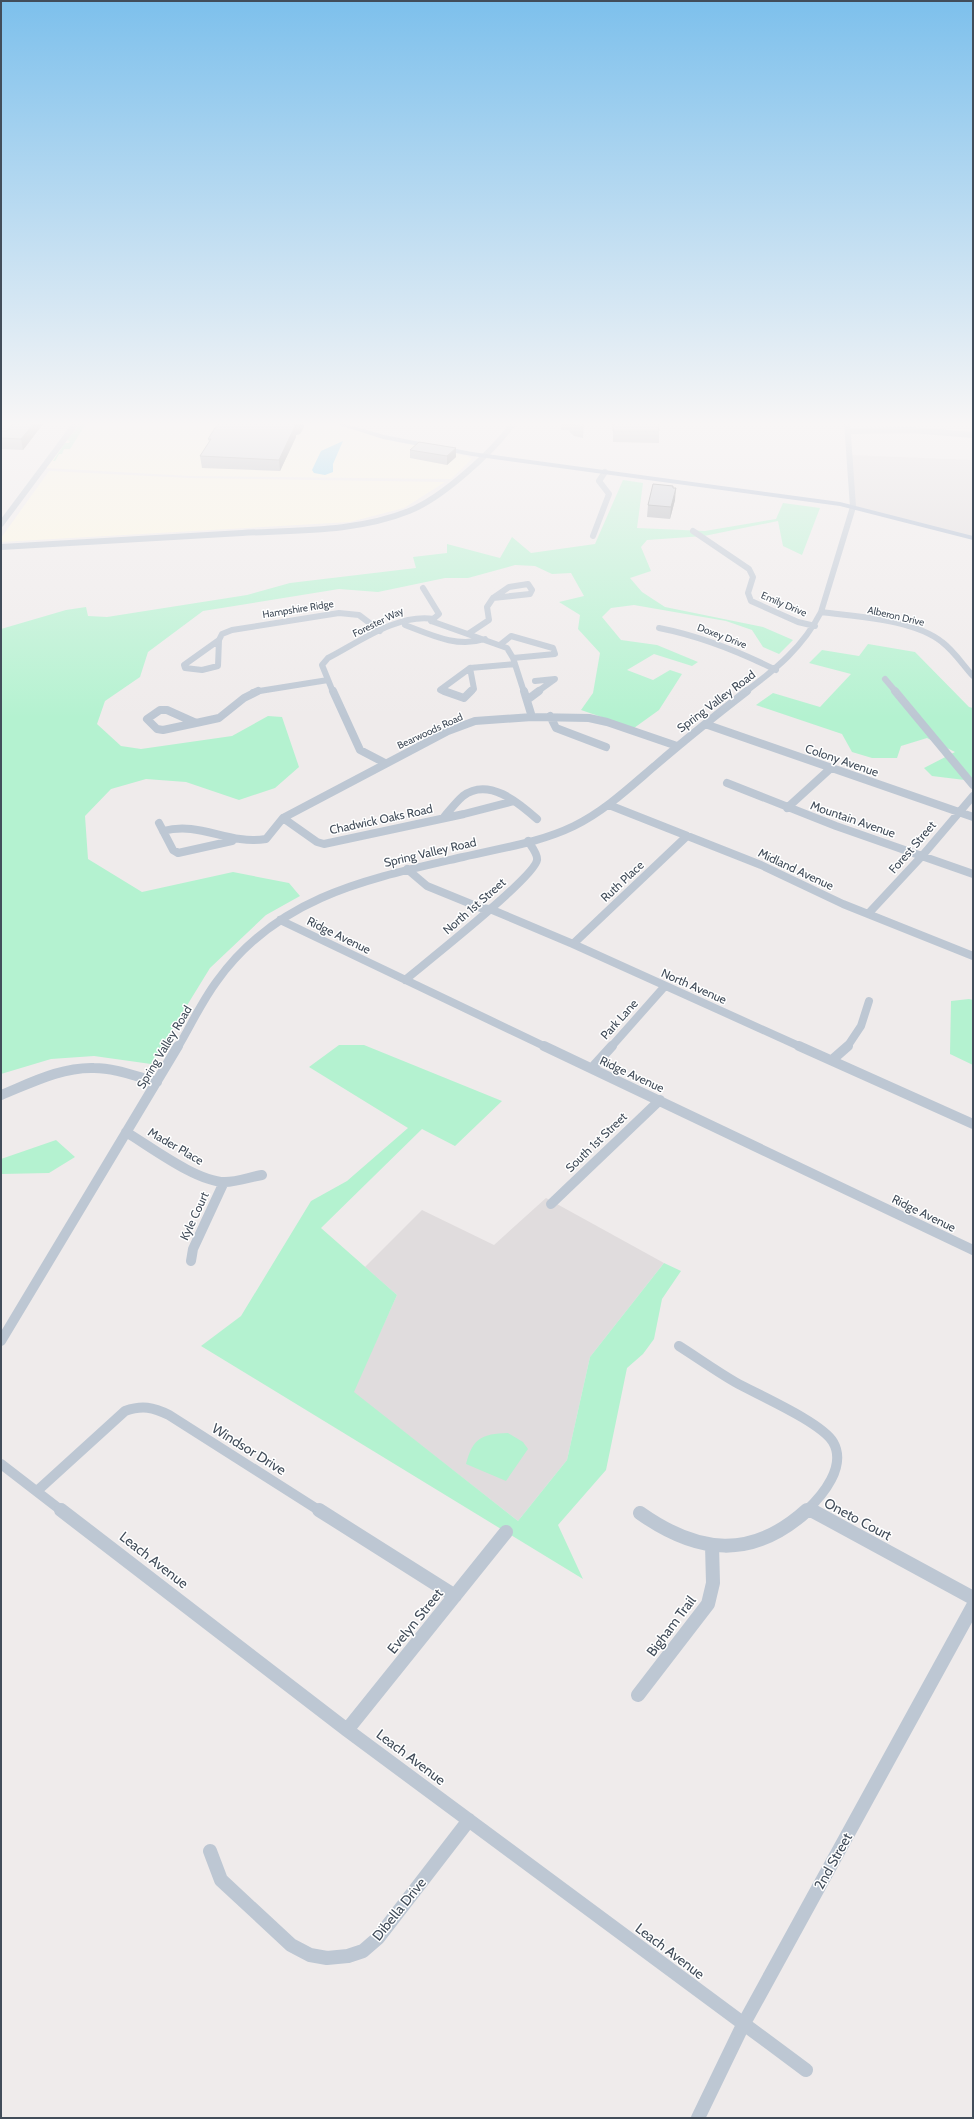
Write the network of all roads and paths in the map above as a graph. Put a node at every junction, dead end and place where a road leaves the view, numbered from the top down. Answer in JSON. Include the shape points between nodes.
{"nodes":[{"id":1,"x":378,"y":521,"type":"edge"},
{"id":2,"x":599,"y":521,"type":"edge"},
{"id":3,"x":849,"y":521,"type":"edge"},
{"id":4,"x":907,"y":521,"type":"edge"},
{"id":5,"x":693,"y":531,"type":"dead end"},
{"id":6,"x":593,"y":536,"type":"dead end"},
{"id":7,"x":973,"y":538,"type":"edge"},
{"id":8,"x":1,"y":547,"type":"edge"},
{"id":9,"x":423,"y":588,"type":"dead end"},
{"id":10,"x":493,"y":598,"type":"junction"},
{"id":11,"x":821,"y":612,"type":"junction"},
{"id":12,"x":434,"y":619,"type":"junction"},
{"id":13,"x":405,"y":625,"type":"dead end"},
{"id":14,"x":815,"y":626,"type":"junction"},
{"id":15,"x":659,"y":628,"type":"dead end"},
{"id":16,"x":380,"y":631,"type":"junction"},
{"id":17,"x":468,"y":634,"type":"junction"},
{"id":18,"x":485,"y":639,"type":"junction"},
{"id":19,"x":219,"y":640,"type":"junction"},
{"id":20,"x":501,"y":644,"type":"junction"},
{"id":21,"x":514,"y":661,"type":"junction"},
{"id":22,"x":470,"y":668,"type":"junction"},
{"id":23,"x":776,"y":670,"type":"junction"},
{"id":24,"x":973,"y":676,"type":"edge"},
{"id":25,"x":885,"y":679,"type":"dead end"},
{"id":26,"x":328,"y":680,"type":"junction"},
{"id":27,"x":535,"y":681,"type":"dead end"},
{"id":28,"x":527,"y":700,"type":"junction"},
{"id":29,"x":550,"y":716,"type":"junction"},
{"id":30,"x":532,"y":717,"type":"junction"},
{"id":31,"x":196,"y":723,"type":"junction"},
{"id":32,"x":705,"y":724,"type":"junction"},
{"id":33,"x":677,"y":746,"type":"junction"},
{"id":34,"x":606,"y":747,"type":"dead end"},
{"id":35,"x":385,"y":763,"type":"junction"},
{"id":36,"x":831,"y":768,"type":"junction"},
{"id":37,"x":727,"y":783,"type":"dead end"},
{"id":38,"x":973,"y":785,"type":"edge"},
{"id":39,"x":973,"y":796,"type":"edge"},
{"id":40,"x":514,"y":801,"type":"junction"},
{"id":41,"x":609,"y":805,"type":"junction"},
{"id":42,"x":787,"y":808,"type":"junction"},
{"id":43,"x":958,"y":812,"type":"junction"},
{"id":44,"x":444,"y":817,"type":"junction"},
{"id":45,"x":973,"y":817,"type":"edge"},
{"id":46,"x":283,"y":818,"type":"junction"},
{"id":47,"x":537,"y":819,"type":"dead end"},
{"id":48,"x":159,"y":823,"type":"dead end"},
{"id":49,"x":163,"y":831,"type":"junction"},
{"id":50,"x":687,"y":836,"type":"junction"},
{"id":51,"x":236,"y":841,"type":"junction"},
{"id":52,"x":528,"y":841,"type":"junction"},
{"id":53,"x":922,"y":856,"type":"junction"},
{"id":54,"x":407,"y":870,"type":"junction"},
{"id":55,"x":973,"y":874,"type":"edge"},
{"id":56,"x":490,"y":909,"type":"junction"},
{"id":57,"x":868,"y":914,"type":"junction"},
{"id":58,"x":280,"y":920,"type":"junction"},
{"id":59,"x":573,"y":944,"type":"junction"},
{"id":60,"x":973,"y":956,"type":"edge"},
{"id":61,"x":405,"y":980,"type":"junction"},
{"id":62,"x":665,"y":986,"type":"junction"},
{"id":63,"x":869,"y":1001,"type":"dead end"},
{"id":64,"x":832,"y":1060,"type":"junction"},
{"id":65,"x":592,"y":1068,"type":"junction"},
{"id":66,"x":157,"y":1082,"type":"junction"},
{"id":67,"x":1,"y":1095,"type":"edge"},
{"id":68,"x":660,"y":1100,"type":"junction"},
{"id":69,"x":973,"y":1124,"type":"edge"},
{"id":70,"x":126,"y":1132,"type":"junction"},
{"id":71,"x":262,"y":1175,"type":"dead end"},
{"id":72,"x":224,"y":1182,"type":"junction"},
{"id":73,"x":551,"y":1204,"type":"dead end"},
{"id":74,"x":973,"y":1250,"type":"edge"},
{"id":75,"x":192,"y":1261,"type":"dead end"},
{"id":76,"x":1,"y":1341,"type":"edge"},
{"id":77,"x":679,"y":1346,"type":"dead end"},
{"id":78,"x":1,"y":1464,"type":"edge"},
{"id":79,"x":38,"y":1491,"type":"junction"},
{"id":80,"x":809,"y":1509,"type":"junction"},
{"id":81,"x":640,"y":1513,"type":"dead end"},
{"id":82,"x":506,"y":1532,"type":"dead end"},
{"id":83,"x":712,"y":1546,"type":"junction"},
{"id":84,"x":455,"y":1596,"type":"junction"},
{"id":85,"x":973,"y":1598,"type":"edge"},
{"id":86,"x":973,"y":1606,"type":"edge"},
{"id":87,"x":638,"y":1695,"type":"dead end"},
{"id":88,"x":347,"y":1730,"type":"junction"},
{"id":89,"x":469,"y":1820,"type":"junction"},
{"id":90,"x":210,"y":1851,"type":"dead end"},
{"id":91,"x":743,"y":2025,"type":"junction"},
{"id":92,"x":806,"y":2070,"type":"dead end"},
{"id":93,"x":698,"y":2118,"type":"edge"}],
"edges":[{"from":1,"to":8,"type":"street","via":[[325,528]]},
{"from":2,"to":6,"type":"street"},
{"from":3,"to":11,"type":"street","name":"Spring Valley Road"},
{"from":4,"to":7,"type":"main road"},
{"from":5,"to":14,"type":"street","name":"Emily Drive","via":[[749,568],[752,577],[748,593],[751,601],[798,622]]},
{"from":9,"to":12,"type":"street","via":[[439,614]]},
{"from":10,"to":10,"type":"street","via":[[527,595],[532,590],[528,584],[514,586]]},
{"from":10,"to":17,"type":"street","via":[[487,608],[489,620]]},
{"from":11,"to":14,"type":"street","name":"Spring Valley Road"},
{"from":11,"to":24,"type":"street","name":"Alberon Drive","via":[[886,623],[925,633],[942,642]]},
{"from":12,"to":16,"type":"street","name":"Forester Way","via":[[408,618]]},
{"from":12,"to":17,"type":"street","name":"Forester Way","via":[[431,621]]},
{"from":13,"to":18,"type":"street","via":[[462,643],[474,643]]},
{"from":14,"to":23,"type":"street","name":"Spring Valley Road"},
{"from":15,"to":23,"type":"street","name":"Doxey Drive","via":[[714,642]]},
{"from":16,"to":19,"type":"street","name":"Hampshire Ridge","via":[[359,615],[339,612],[232,630],[222,634]]},
{"from":16,"to":26,"type":"street","name":"Forester Way","via":[[324,662],[322,669]]},
{"from":17,"to":18,"type":"street","name":"Forester Way"},
{"from":18,"to":20,"type":"street","name":"Forester Way"},
{"from":19,"to":19,"type":"street","name":"Hampshire Ridge","via":[[184,665],[185,668],[216,668]]},
{"from":20,"to":21,"type":"street","via":[[510,651]]},
{"from":20,"to":21,"type":"street","via":[[511,636],[553,648],[556,654]]},
{"from":21,"to":22,"type":"street"},
{"from":21,"to":28,"type":"street"},
{"from":22,"to":22,"type":"street","via":[[452,681],[440,690],[464,698],[474,689]]},
{"from":23,"to":32,"type":"street","name":"Spring Valley Road"},
{"from":25,"to":38,"type":"street"},
{"from":26,"to":31,"type":"street","via":[[254,692],[219,718]]},
{"from":26,"to":35,"type":"street","name":"Forester Way","via":[[360,750]]},
{"from":27,"to":28,"type":"street","via":[[555,679]]},
{"from":28,"to":30,"type":"street"},
{"from":29,"to":30,"type":"street","name":"Bearwoods Road"},
{"from":29,"to":33,"type":"street","name":"Bearwoods Road","via":[[589,718],[607,722]]},
{"from":29,"to":34,"type":"street","via":[[556,728],[563,732]]},
{"from":30,"to":35,"type":"street","name":"Bearwoods Road","via":[[467,724]]},
{"from":31,"to":31,"type":"street","via":[[160,730],[148,719],[160,710],[167,710]]},
{"from":32,"to":33,"type":"street","name":"Spring Valley Road"},
{"from":32,"to":36,"type":"street","name":"Colony Avenue"},
{"from":33,"to":41,"type":"street","name":"Spring Valley Road"},
{"from":35,"to":46,"type":"street","name":"Bearwoods Road"},
{"from":36,"to":42,"type":"street"},
{"from":36,"to":43,"type":"street","name":"Colony Avenue"},
{"from":37,"to":42,"type":"street","name":"Mountain Avenue"},
{"from":39,"to":43,"type":"street","name":"Forest Street"},
{"from":40,"to":44,"type":"street","name":"Chadwick Oaks Road"},
{"from":40,"to":44,"type":"street","via":[[492,791],[478,790],[464,795]]},
{"from":40,"to":47,"type":"street"},
{"from":41,"to":50,"type":"street","name":"Midland Avenue"},
{"from":41,"to":52,"type":"street","name":"Spring Valley Road","via":[[573,826]]},
{"from":42,"to":53,"type":"street","name":"Mountain Avenue"},
{"from":43,"to":45,"type":"street","name":"Colony Avenue"},
{"from":43,"to":53,"type":"street","name":"Forest Street"},
{"from":44,"to":46,"type":"street","name":"Chadwick Oaks Road","via":[[324,844],[317,842]]},
{"from":46,"to":51,"type":"street","name":"Bearwoods Road","via":[[266,839]]},
{"from":48,"to":49,"type":"street","name":"Bearwoods Road"},
{"from":49,"to":51,"type":"street","name":"Bearwoods Road","via":[[176,827],[191,827]]},
{"from":49,"to":51,"type":"street","name":"Bearwoods Road","via":[[173,850],[178,853]]},
{"from":50,"to":57,"type":"street","name":"Midland Avenue","via":[[761,865]]},
{"from":50,"to":59,"type":"street","name":"Ruth Place"},
{"from":52,"to":54,"type":"street","name":"Spring Valley Road"},
{"from":52,"to":56,"type":"street","name":"North 1st Street","via":[[536,854],[537,860],[533,870]]},
{"from":53,"to":55,"type":"street","name":"Mountain Avenue"},
{"from":53,"to":57,"type":"street","name":"Forest Street"},
{"from":54,"to":56,"type":"street","name":"North Avenue","via":[[427,886],[481,908]]},
{"from":54,"to":58,"type":"street","name":"Spring Valley Road","via":[[341,888],[303,905]]},
{"from":56,"to":59,"type":"street","name":"North Avenue"},
{"from":56,"to":61,"type":"street","name":"North 1st Street"},
{"from":57,"to":60,"type":"street","name":"Midland Avenue"},
{"from":58,"to":61,"type":"street","name":"Ridge Avenue"},
{"from":58,"to":66,"type":"street","name":"Spring Valley Road","via":[[248,946],[217,981]]},
{"from":59,"to":62,"type":"street","name":"North Avenue"},
{"from":61,"to":65,"type":"street","name":"Ridge Avenue"},
{"from":62,"to":64,"type":"street","name":"North Avenue"},
{"from":62,"to":65,"type":"street","name":"Park Lane"},
{"from":63,"to":64,"type":"street","via":[[863,1024],[850,1044]]},
{"from":64,"to":69,"type":"street","name":"North Avenue"},
{"from":65,"to":68,"type":"street","name":"Ridge Avenue"},
{"from":66,"to":67,"type":"street","via":[[109,1070],[82,1068],[50,1075]]},
{"from":66,"to":70,"type":"street","name":"Spring Valley Road"},
{"from":68,"to":73,"type":"street","name":"South 1st Street"},
{"from":68,"to":74,"type":"street","name":"Ridge Avenue"},
{"from":70,"to":72,"type":"street","name":"Mader Place","via":[[196,1174]]},
{"from":70,"to":76,"type":"street","name":"Spring Valley Road"},
{"from":71,"to":72,"type":"street","name":"Mader Place"},
{"from":72,"to":75,"type":"street","name":"Kyle Court","via":[[193,1249]]},
{"from":77,"to":80,"type":"street","name":"Oneto Court","via":[[723,1376],[820,1429],[828,1436],[837,1454],[837,1464],[822,1494]]},
{"from":78,"to":79,"type":"street","name":"Leach Avenue"},
{"from":79,"to":84,"type":"street","name":"Windsor Drive","via":[[126,1411],[139,1405],[151,1407],[168,1415]]},
{"from":79,"to":88,"type":"street","name":"Leach Avenue"},
{"from":80,"to":83,"type":"street","via":[[795,1521],[762,1540]]},
{"from":80,"to":85,"type":"street","name":"Oneto Court"},
{"from":81,"to":83,"type":"street","via":[[675,1536]]},
{"from":82,"to":84,"type":"street","name":"Evelyn Street"},
{"from":83,"to":87,"type":"street","name":"Bigham Trail","via":[[714,1579],[708,1604]]},
{"from":84,"to":88,"type":"street","name":"Evelyn Street"},
{"from":86,"to":91,"type":"street","name":"2nd Street"},
{"from":88,"to":89,"type":"street","name":"Leach Avenue"},
{"from":89,"to":90,"type":"street","name":"Dibella Drive","via":[[378,1938],[363,1951],[348,1956],[327,1958],[310,1955],[291,1945],[221,1880]]},
{"from":89,"to":91,"type":"street","name":"Leach Avenue"},
{"from":91,"to":92,"type":"street","name":"Leach Avenue"},
{"from":91,"to":93,"type":"street","name":"2nd Street"}]}
